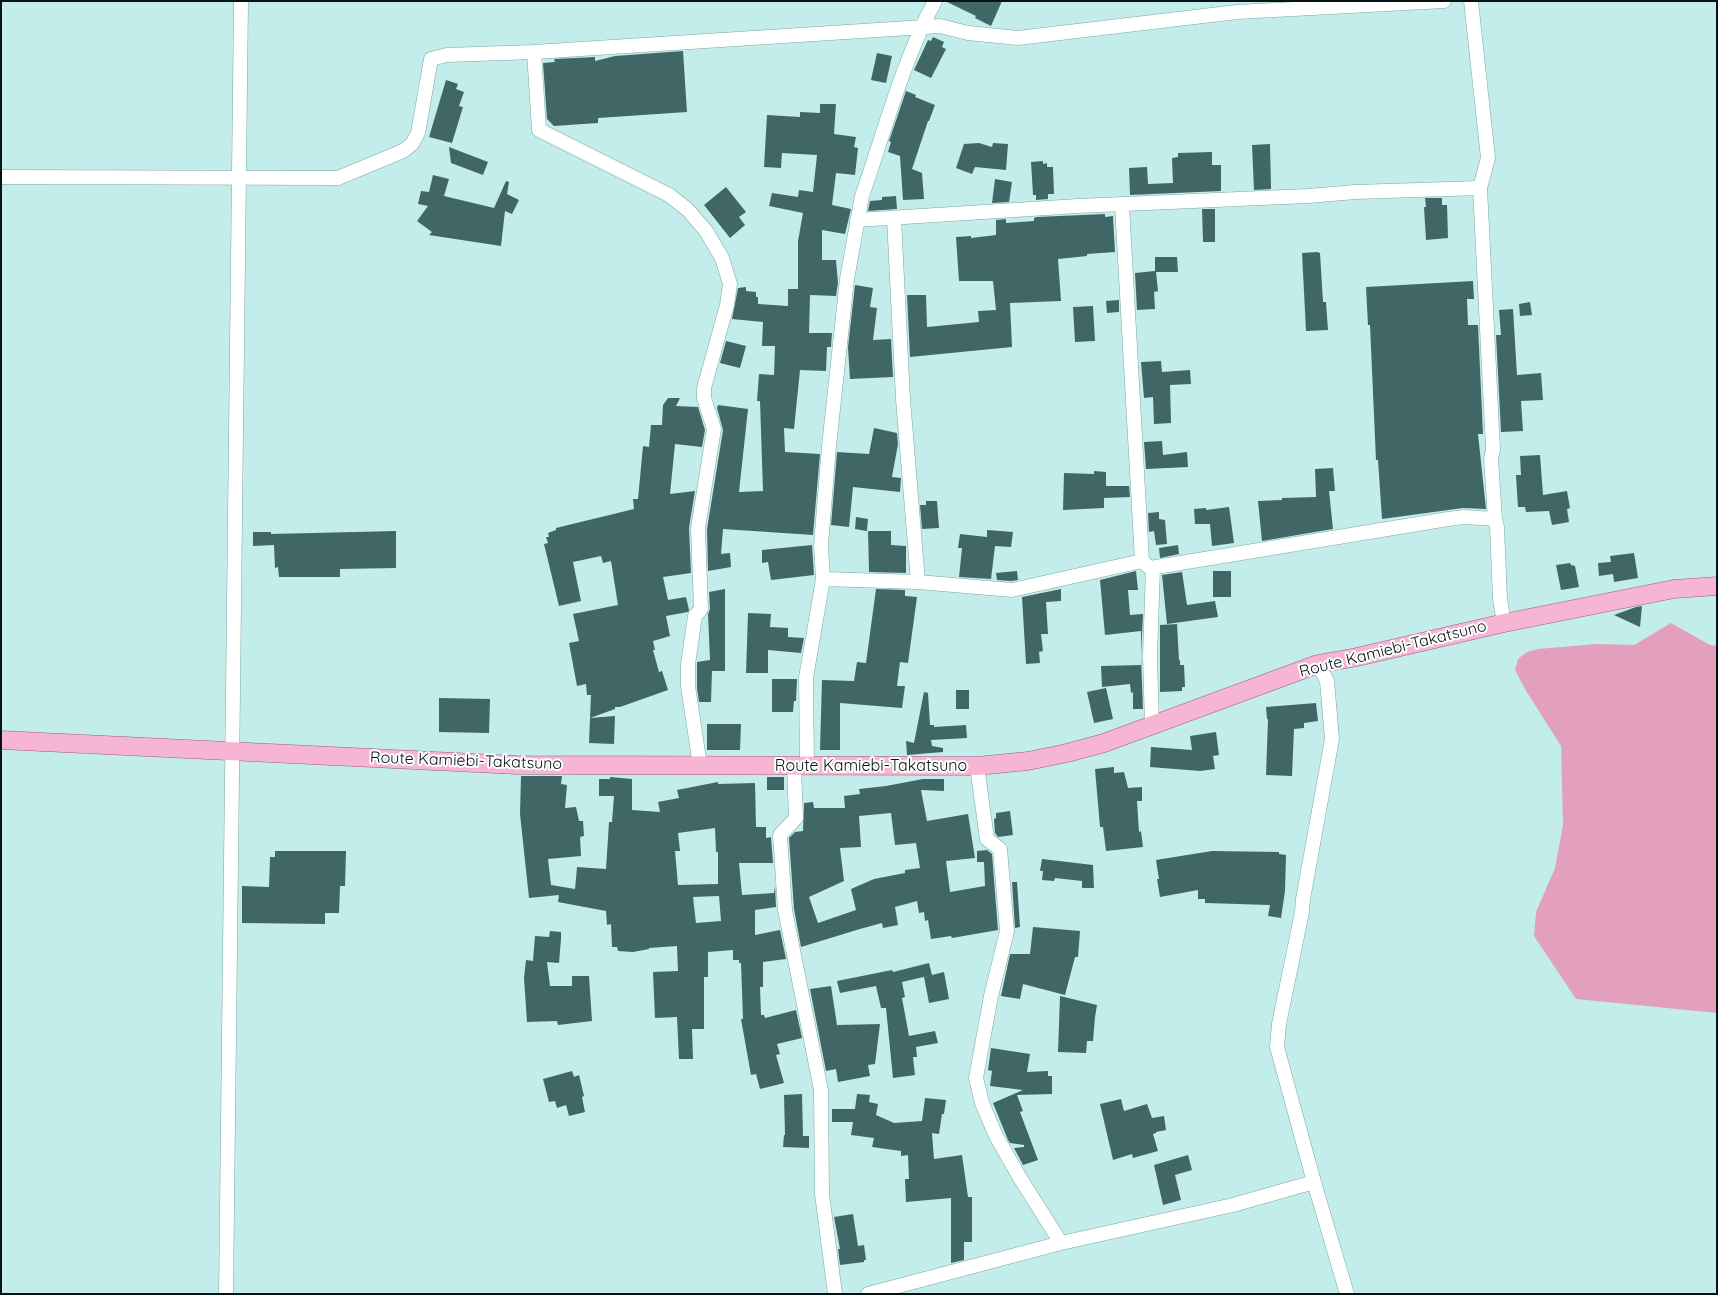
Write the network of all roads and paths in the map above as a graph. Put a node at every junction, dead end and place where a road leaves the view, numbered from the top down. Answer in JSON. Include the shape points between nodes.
{"nodes":[{"id":1,"x":241,"y":1,"type":"edge"},
{"id":2,"x":935,"y":1,"type":"edge"},
{"id":3,"x":1444,"y":1,"type":"edge"},
{"id":4,"x":1471,"y":1,"type":"edge"},
{"id":5,"x":921,"y":27,"type":"junction"},
{"id":6,"x":534,"y":52,"type":"junction"},
{"id":7,"x":1,"y":178,"type":"edge"},
{"id":8,"x":239,"y":178,"type":"junction"},
{"id":9,"x":1480,"y":188,"type":"junction"},
{"id":10,"x":1122,"y":205,"type":"junction"},
{"id":11,"x":894,"y":218,"type":"junction"},
{"id":12,"x":857,"y":220,"type":"junction"},
{"id":13,"x":1495,"y":519,"type":"junction"},
{"id":14,"x":1148,"y":564,"type":"junction"},
{"id":15,"x":823,"y":579,"type":"junction"},
{"id":16,"x":918,"y":582,"type":"junction"},
{"id":17,"x":1717,"y":586,"type":"edge"},
{"id":18,"x":1504,"y":622,"type":"junction"},
{"id":19,"x":1318,"y":664,"type":"junction"},
{"id":20,"x":1152,"y":726,"type":"junction"},
{"id":21,"x":1,"y":740,"type":"edge"},
{"id":22,"x":232,"y":751,"type":"junction"},
{"id":23,"x":700,"y":766,"type":"junction"},
{"id":24,"x":977,"y":766,"type":"junction"},
{"id":25,"x":800,"y":767,"type":"junction"},
{"id":26,"x":1314,"y":1182,"type":"junction"},
{"id":27,"x":1062,"y":1243,"type":"junction"},
{"id":28,"x":226,"y":1294,"type":"edge"},
{"id":29,"x":835,"y":1294,"type":"edge"},
{"id":30,"x":868,"y":1294,"type":"edge"},
{"id":31,"x":1347,"y":1294,"type":"edge"}],
"edges":[{"from":1,"to":8,"type":"street"},
{"from":2,"to":5,"type":"street"},
{"from":3,"to":5,"type":"street","via":[[1238,12],[1018,38],[968,33],[940,26]]},
{"from":4,"to":9,"type":"street","via":[[1488,158]]},
{"from":5,"to":6,"type":"street"},
{"from":5,"to":12,"type":"street","via":[[862,196]]},
{"from":6,"to":8,"type":"street","via":[[447,55],[431,59],[418,133],[412,144],[395,154],[338,178]]},
{"from":6,"to":23,"type":"street","via":[[540,130],[669,195],[688,210],[718,252],[730,284],[704,388],[714,429],[698,528],[702,609],[695,616],[688,664],[688,686]]},
{"from":7,"to":8,"type":"street"},
{"from":8,"to":22,"type":"street"},
{"from":9,"to":10,"type":"street"},
{"from":9,"to":13,"type":"street"},
{"from":10,"to":11,"type":"street"},
{"from":10,"to":14,"type":"street"},
{"from":11,"to":12,"type":"street"},
{"from":11,"to":16,"type":"street"},
{"from":12,"to":15,"type":"street","via":[[847,279],[829,446],[822,545]]},
{"from":13,"to":14,"type":"street","via":[[1448,519]]},
{"from":13,"to":18,"type":"street"},
{"from":14,"to":16,"type":"street","via":[[1012,590]]},
{"from":14,"to":20,"type":"street"},
{"from":15,"to":16,"type":"street"},
{"from":15,"to":25,"type":"street","via":[[806,678]]},
{"from":17,"to":18,"type":"main road","name":"Route Kamiebi-Takatsuno","via":[[1674,589]]},
{"from":18,"to":19,"type":"main road","name":"Route Kamiebi-Takatsuno"},
{"from":19,"to":20,"type":"main road","name":"Route Kamiebi-Takatsuno"},
{"from":19,"to":26,"type":"street","via":[[1326,681],[1332,739],[1277,1047]]},
{"from":20,"to":24,"type":"main road","name":"Route Kamiebi-Takatsuno","via":[[1067,753]]},
{"from":21,"to":22,"type":"main road","name":"Route Kamiebi-Takatsuno"},
{"from":22,"to":23,"type":"main road","name":"Route Kamiebi-Takatsuno","via":[[517,765]]},
{"from":22,"to":28,"type":"street"},
{"from":23,"to":25,"type":"main road","name":"Route Kamiebi-Takatsuno"},
{"from":24,"to":25,"type":"main road","name":"Route Kamiebi-Takatsuno"},
{"from":24,"to":27,"type":"street","via":[[988,839],[1000,849],[1007,931],[976,1078],[996,1136]]},
{"from":25,"to":29,"type":"street","via":[[796,818],[780,835],[785,910],[821,1090],[822,1194]]},
{"from":26,"to":27,"type":"street","via":[[1233,1205]]},
{"from":26,"to":31,"type":"street"},
{"from":27,"to":30,"type":"street"}]}
